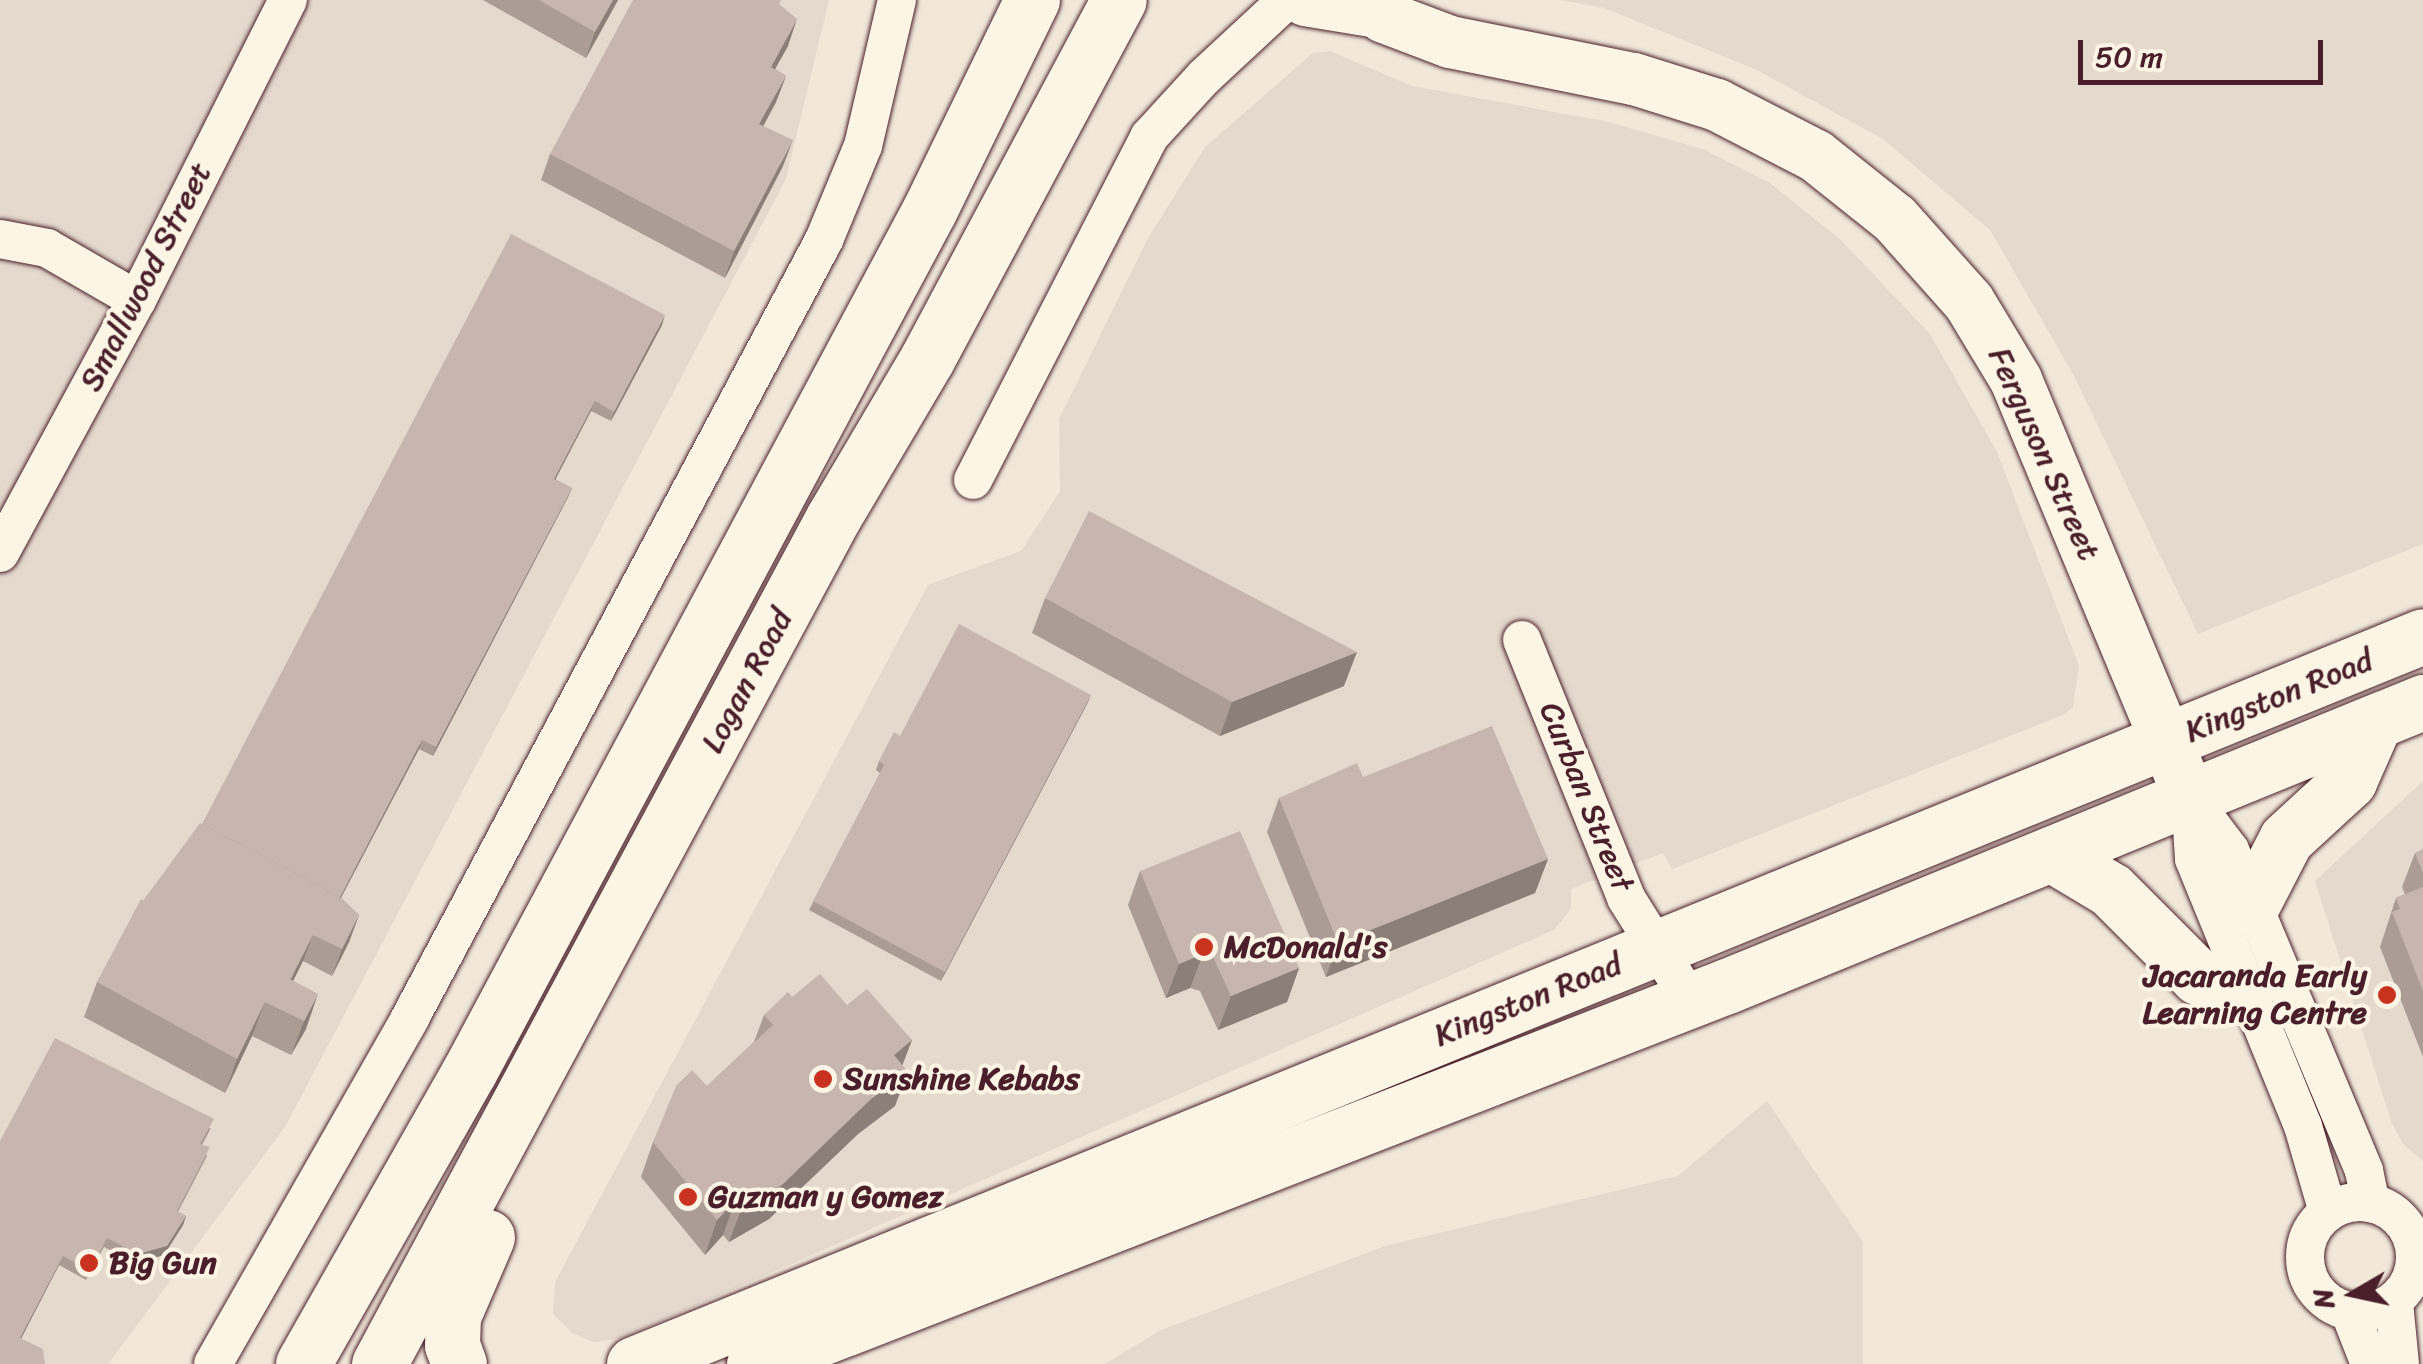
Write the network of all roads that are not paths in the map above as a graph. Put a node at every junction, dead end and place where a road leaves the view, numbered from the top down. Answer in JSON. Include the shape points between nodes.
{"nodes":[{"id":1,"x":288,"y":0,"type":"edge"},
{"id":2,"x":897,"y":0,"type":"edge"},
{"id":3,"x":1003,"y":0,"type":"edge"},
{"id":4,"x":1032,"y":0,"type":"edge"},
{"id":5,"x":1119,"y":0,"type":"edge"},
{"id":6,"x":1288,"y":0,"type":"edge"},
{"id":7,"x":1304,"y":0,"type":"edge"},
{"id":8,"x":1367,"y":5,"type":"edge"},
{"id":9,"x":998,"y":65,"type":"junction"},
{"id":10,"x":0,"y":238,"type":"edge"},
{"id":11,"x":137,"y":300,"type":"junction"},
{"id":12,"x":974,"y":480,"type":"dead end"},
{"id":13,"x":0,"y":553,"type":"edge"},
{"id":14,"x":2423,"y":636,"type":"edge"},
{"id":15,"x":1522,"y":640,"type":"dead end"},
{"id":16,"x":2399,"y":712,"type":"edge"},
{"id":17,"x":2166,"y":742,"type":"junction"},
{"id":18,"x":2190,"y":798,"type":"junction"},
{"id":19,"x":2051,"y":854,"type":"junction"},
{"id":20,"x":2252,"y":905,"type":"junction"},
{"id":21,"x":1655,"y":948,"type":"junction"},
{"id":22,"x":2246,"y":992,"type":"junction"},
{"id":23,"x":1690,"y":1000,"type":"junction"},
{"id":24,"x":512,"y":1118,"type":"junction"},
{"id":25,"x":2371,"y":1203,"type":"junction"},
{"id":26,"x":2328,"y":1212,"type":"junction"},
{"id":27,"x":2414,"y":1222,"type":"edge"},
{"id":28,"x":2410,"y":1281,"type":"edge"},
{"id":29,"x":2350,"y":1312,"type":"junction"},
{"id":30,"x":304,"y":1363,"type":"edge"},
{"id":31,"x":213,"y":1364,"type":"edge"},
{"id":32,"x":379,"y":1364,"type":"edge"},
{"id":33,"x":459,"y":1364,"type":"edge"},
{"id":34,"x":634,"y":1364,"type":"edge"},
{"id":35,"x":754,"y":1364,"type":"edge"},
{"id":36,"x":2370,"y":1364,"type":"edge"},
{"id":37,"x":2400,"y":1364,"type":"edge"}],
"edges":[{"from":1,"to":11,"type":"street","name":"Smallwood Street"},
{"from":2,"to":31,"type":"street","via":[[864,146],[824,240],[402,1032]]},
{"from":3,"to":9,"type":"street"},
{"from":4,"to":9,"type":"main road","name":"Logan Road"},
{"from":5,"to":24,"type":"main road","name":"Logan Road"},
{"from":6,"to":12,"type":"street","via":[[1148,137]]},
{"from":7,"to":8,"type":"street","name":"Ferguson Street"},
{"from":8,"to":17,"type":"street","name":"Ferguson Street","via":[[1450,42],[1634,79],[1716,105],[1816,156],[1896,219],[1969,302],[2016,380]]},
{"from":9,"to":30,"type":"main road","name":"Logan Road","via":[[928,210],[469,1072]]},
{"from":10,"to":11,"type":"street","via":[[47,248]]},
{"from":11,"to":13,"type":"street","name":"Smallwood Street"},
{"from":14,"to":17,"type":"main road","name":"Kingston Road"},
{"from":15,"to":21,"type":"street","name":"Curban Street","via":[[1620,884]]},
{"from":16,"to":18,"type":"main road","name":"Kingston Road"},
{"from":16,"to":20,"type":"main road","via":[[2349,781],[2286,839]]},
{"from":17,"to":18,"type":"street","name":"Ferguson Street"},
{"from":17,"to":21,"type":"main road","name":"Kingston Road"},
{"from":18,"to":19,"type":"main road","name":"Kingston Road"},
{"from":18,"to":20,"type":"street","via":[[2230,850]]},
{"from":18,"to":22,"type":"street","via":[[2191,849]]},
{"from":19,"to":22,"type":"main road","via":[[2112,890],[2198,977]]},
{"from":19,"to":23,"type":"main road","name":"Kingston Road"},
{"from":20,"to":25,"type":"street"},
{"from":21,"to":23,"type":"street","name":"Curban Street"},
{"from":21,"to":34,"type":"main road","name":"Kingston Road"},
{"from":22,"to":26,"type":"street","via":[[2303,1126]]},
{"from":23,"to":35,"type":"main road","name":"Kingston Road"},
{"from":24,"to":32,"type":"main road","name":"Logan Road"},
{"from":24,"to":33,"type":"main road","via":[[500,1207],[452,1316]]},
{"from":25,"to":26,"type":"street"},
{"from":25,"to":27,"type":"street"},
{"from":26,"to":29,"type":"street","via":[[2308,1236],[2305,1267],[2320,1297]]},
{"from":27,"to":28,"type":"street"},
{"from":28,"to":29,"type":"street","via":[[2365,1314]]},
{"from":28,"to":37,"type":"street"},
{"from":29,"to":36,"type":"street"}]}
